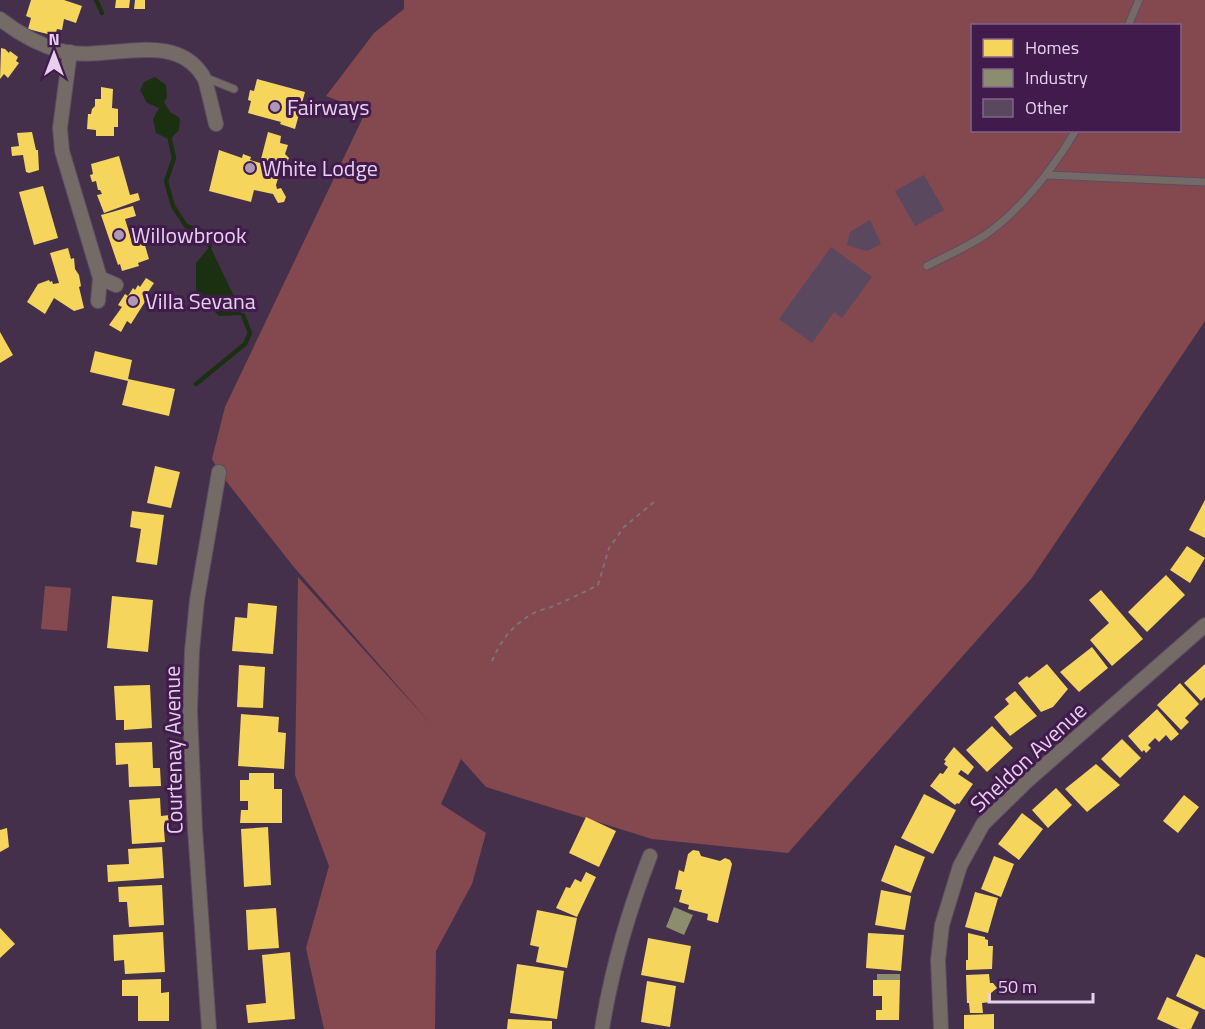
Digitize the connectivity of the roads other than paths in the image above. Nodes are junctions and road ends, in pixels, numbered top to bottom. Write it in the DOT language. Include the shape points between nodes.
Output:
graph roads {
  1 [pos="1139,0"];
  2 [pos="0,19"];
  3 [pos="1129,24"];
  4 [pos="70,52"];
  5 [pos="204,77"];
  6 [pos="234,89"];
  7 [pos="216,124"];
  8 [pos="1075,132"];
  9 [pos="1047,175"];
  10 [pos="1205,182"];
  11 [pos="927,266"];
  12 [pos="100,278"];
  13 [pos="116,285"];
  14 [pos="98,301"];
  15 [pos="219,472"];
  16 [pos="1205,625"];
  17 [pos="650,856"];
  18 [pos="209,1029"];
  19 [pos="602,1029"];
  20 [pos="940,1029"];
  1 -- 3 [label="lane"];
  2 -- 4 [label="street" via="28,38"];
  4 -- 5 [label="street" via="150,48 186,58"];
  4 -- 12 [label="street" via="60,128 62,151"];
  5 -- 6 [label="lane"];
  5 -- 7 [label="street"];
  8 -- 9 [label="lane"];
  9 -- 10 [label="lane"];
  9 -- 11 [label="lane" via="984,235"];
  12 -- 13 [label="street"];
  12 -- 14 [label="street"];
  15 -- 18 [label="street, Courtenay Avenue" via="197,600 190,711"];
  16 -- 20 [label="street, Sheldon Avenue" via="983,824 960,866 942,925 938,960"];
  17 -- 19 [label="street" via="623,929"];
}
